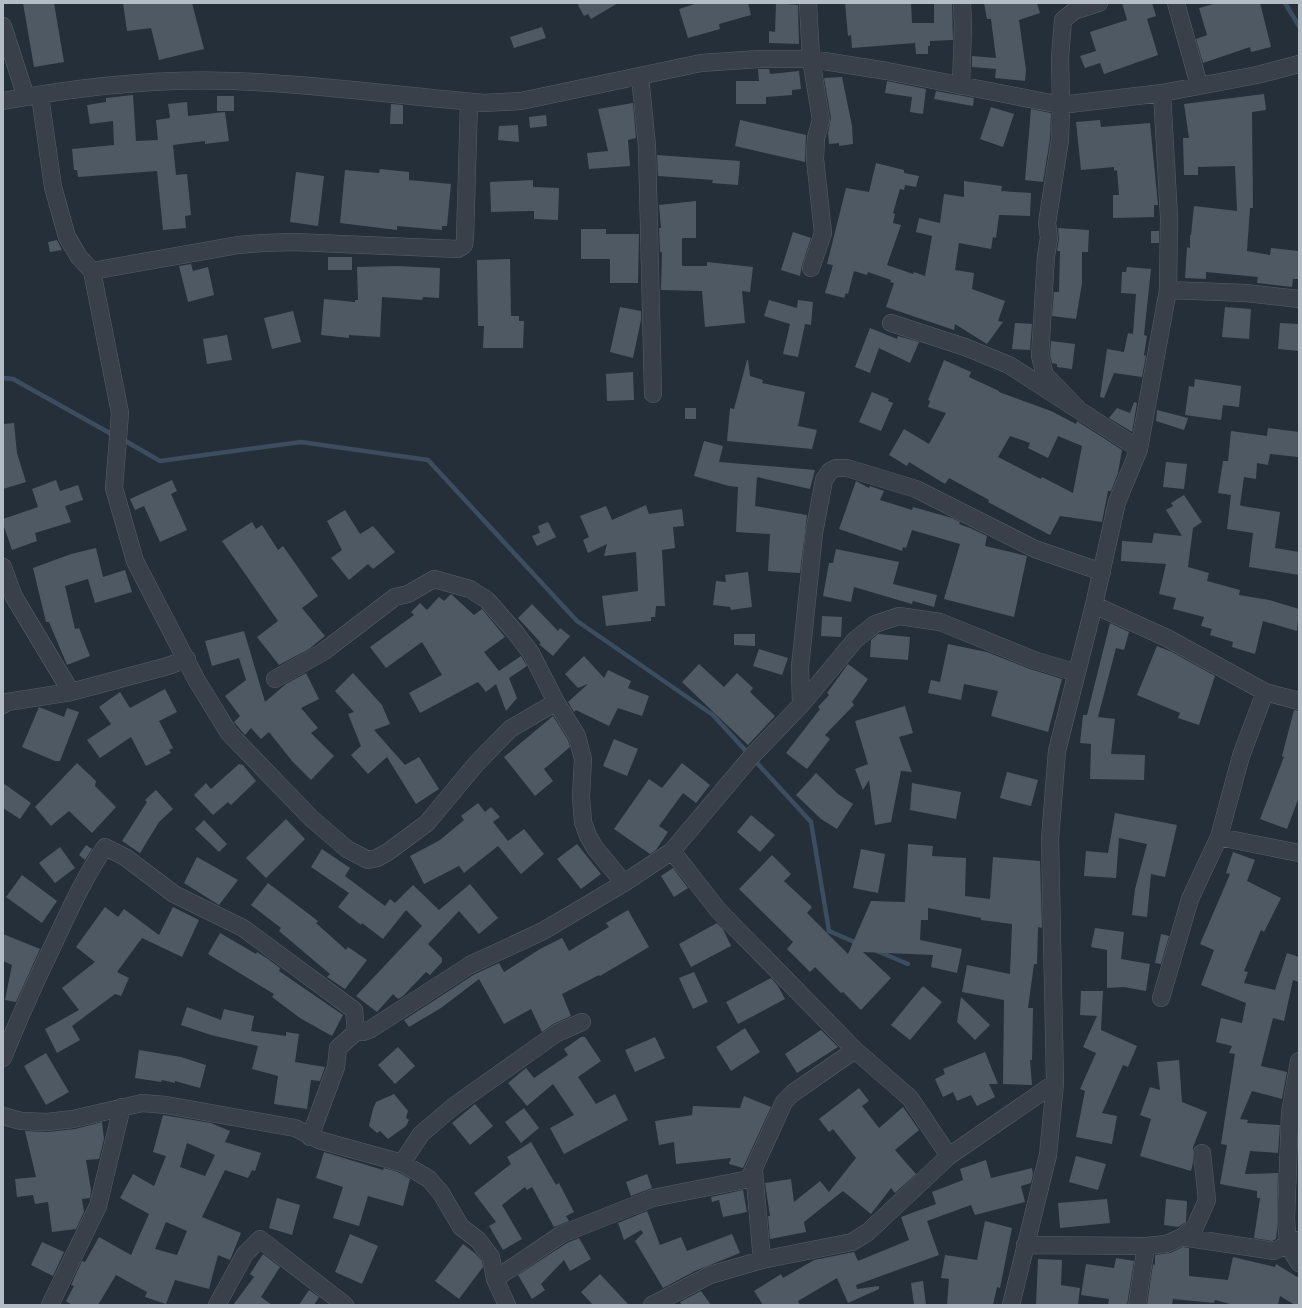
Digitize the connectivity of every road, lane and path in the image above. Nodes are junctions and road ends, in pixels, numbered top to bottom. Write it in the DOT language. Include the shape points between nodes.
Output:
graph roads {
  1 [pos="808,3"];
  2 [pos="962,3"];
  3 [pos="1099,3"];
  4 [pos="1176,3"];
  5 [pos="3,26"];
  6 [pos="811,58"];
  7 [pos="1294,66"];
  8 [pos="640,76"];
  9 [pos="1199,85"];
  10 [pos="961,86"];
  11 [pos="1162,93"];
  12 [pos="33,97"];
  13 [pos="3,101"];
  14 [pos="469,102"];
  15 [pos="1062,105"];
  16 [pos="811,268"];
  17 [pos="92,271"];
  18 [pos="1168,290"];
  19 [pos="1299,299"];
  20 [pos="891,323"];
  21 [pos="653,394"];
  22 [pos="1078,409"];
  23 [pos="1140,449"];
  24 [pos="3,569"];
  25 [pos="1102,572"];
  26 [pos="1094,605"];
  27 [pos="187,659"];
  28 [pos="1077,673"];
  29 [pos="275,679"];
  30 [pos="71,692"];
  31 [pos="1266,692"];
  32 [pos="1299,700"];
  33 [pos="556,702"];
  34 [pos="3,705"];
  35 [pos="801,705"];
  36 [pos="1219,837"];
  37 [pos="672,851"];
  38 [pos="1299,852"];
  39 [pos="624,883"];
  40 [pos="1161,998"];
  41 [pos="582,1022"];
  42 [pos="356,1032"];
  43 [pos="855,1050"];
  44 [pos="3,1058"];
  45 [pos="1299,1061"];
  46 [pos="1055,1083"];
  47 [pos="122,1107"];
  48 [pos="3,1116"];
  49 [pos="310,1137"];
  50 [pos="1202,1153"];
  51 [pos="948,1156"];
  52 [pos="402,1162"];
  53 [pos="754,1171"];
  54 [pos="1182,1237"];
  55 [pos="1294,1242"];
  56 [pos="1025,1245"];
  57 [pos="1146,1246"];
  58 [pos="762,1260"];
  59 [pos="1299,1263"];
  60 [pos="495,1279"];
  61 [pos="50,1305"];
  62 [pos="217,1305"];
  63 [pos="345,1305"];
  64 [pos="507,1305"];
  65 [pos="652,1305"];
  66 [pos="1011,1305"];
  67 [pos="1137,1305"];
  1 -- 6 [label="street"];
  2 -- 10 [label="street"];
  3 -- 15 [label="street" via="1074,11 1063,20 1060,57"];
  4 -- 9 [label="street"];
  5 -- 12 [label="street"];
  6 -- 8 [label="street" via="701,63"];
  6 -- 10 [label="street"];
  6 -- 16 [label="street" via="820,120 815,159 823,233"];
  7 -- 9 [label="street"];
  8 -- 14 [label="street" via="521,100"];
  8 -- 21 [label="street" via="647,146"];
  9 -- 11 [label="street"];
  10 -- 15 [label="street"];
  11 -- 15 [label="street"];
  11 -- 18 [label="street" via="1169,217"];
  12 -- 13 [label="street"];
  12 -- 14 [label="street" via="174,81 235,81"];
  12 -- 17 [label="street" via="66,237"];
  14 -- 17 [label="street" via="465,239 464,245 458,249 263,243 231,246"];
  15 -- 22 [label="street" via="1055,181 1047,222 1049,238 1045,264 1040,356 1045,375"];
  17 -- 27 [label="street" via="120,413 114,488 135,561"];
  18 -- 19 [label="street" via="1246,293"];
  18 -- 23 [label="street"];
  20 -- 22 [label="street" via="1009,365"];
  22 -- 23 [label="street"];
  23 -- 25 [label="street" via="1117,502"];
  24 -- 30 [label="street" via="14,597"];
  25 -- 26 [label="street"];
  25 -- 35 [label="street" via="1035,549 916,489 847,468 836,468 830,471 824,480 814,533 800,667"];
  26 -- 28 [label="street"];
  26 -- 31 [label="street" via="1167,638"];
  27 -- 30 [label="street"];
  27 -- 33 [label="street" via="196,681 229,733 311,818 347,849 368,860 388,852 427,823 496,742 510,729"];
  28 -- 35 [label="street" via="1034,660 940,622 899,616 875,624 855,640"];
  28 -- 46 [label="street" via="1056,751 1050,838"];
  29 -- 33 [label="street" via="323,652 395,597 408,594 434,579 470,589 487,600 531,653"];
  30 -- 34 [label="street" via="7,702"];
  31 -- 32 [label="street"];
  31 -- 36 [label="street" via="1241,756"];
  33 -- 39 [label="street" via="577,736 581,749 583,822 588,836"];
  35 -- 37 [label="street" via="751,757"];
  36 -- 38 [label="street"];
  36 -- 40 [label="street" via="1190,899"];
  37 -- 39 [label="street"];
  37 -- 43 [label="street" via="718,910"];
  39 -- 42 [label="street" via="543,931 470,965 371,1030"];
  41 -- 52 [label="street" via="557,1034 454,1106 421,1134"];
  42 -- 44 [label="street" via="354,1010 243,928 174,894 125,857 105,847 70,908 20,1013"];
  42 -- 49 [label="street" via="338,1048 336,1067"];
  43 -- 51 [label="street" via="910,1098"];
  43 -- 53 [label="street" via="784,1102"];
  45 -- 55 [label="street" via="1290,1113 1286,1220"];
  46 -- 51 [label="street"];
  46 -- 56 [label="street" via="1048,1155"];
  47 -- 48 [label="street" via="73,1119 47,1122 21,1121"];
  47 -- 49 [label="street" via="142,1103 166,1105 296,1128"];
  47 -- 61 [label="street" via="98,1206"];
  49 -- 52 [label="street"];
  50 -- 54 [label="street" via="1207,1200 1195,1227"];
  51 -- 58 [label="street" via="868,1232 852,1242"];
  52 -- 60 [label="street" via="429,1179 441,1193 461,1227 478,1240 491,1258"];
  53 -- 58 [label="street"];
  53 -- 60 [label="street" via="749,1179 653,1198 562,1234"];
  54 -- 55 [label="street" via="1274,1251"];
  54 -- 57 [label="street" via="1166,1244"];
  55 -- 59 [label="street"];
  56 -- 57 [label="street"];
  56 -- 66 [label="street"];
  57 -- 67 [label="street"];
  58 -- 65 [label="street" via="710,1275"];
  60 -- 64 [label="street"];
  62 -- 63 [label="street" via="245,1254 260,1239"];
}
